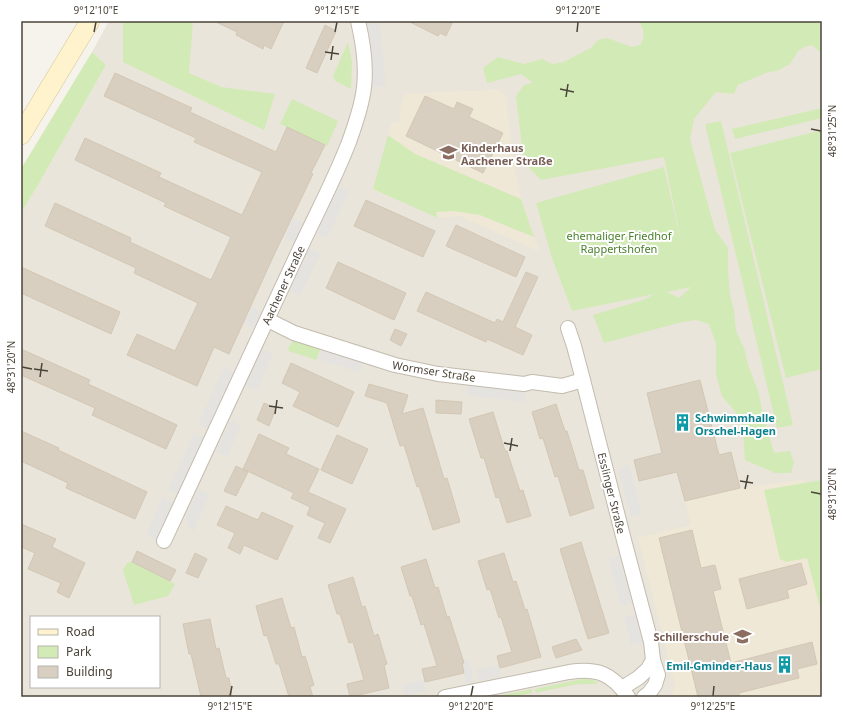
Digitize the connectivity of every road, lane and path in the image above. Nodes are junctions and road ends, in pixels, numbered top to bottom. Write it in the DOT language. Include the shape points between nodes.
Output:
graph roads {
  1 [pos="90,21"];
  2 [pos="358,21"];
  3 [pos="21,135"];
  4 [pos="268,320"];
  5 [pos="568,328"];
  6 [pos="583,380"];
  7 [pos="164,541"];
  8 [pos="653,660"];
  9 [pos="625,692"];
  10 [pos="445,697"];
  11 [pos="644,697"];
  1 -- 3 [label="main road"];
  2 -- 4 [label="street, Aachener Straße" via="365,74 356,122 341,163"];
  4 -- 6 [label="street, Wormser Straße" via="294,333 387,363 438,374 562,386"];
  4 -- 7 [label="street, Aachener Straße"];
  5 -- 6 [label="street, Esslinger Straße"];
  6 -- 8 [label="street, Esslinger Straße" via="651,642"];
  8 -- 9 [label="street" via="648,669"];
  8 -- 11 [label="street, Esslinger Straße" via="658,675 655,685"];
  9 -- 10 [label="street" via="608,676 588,671"];
}
